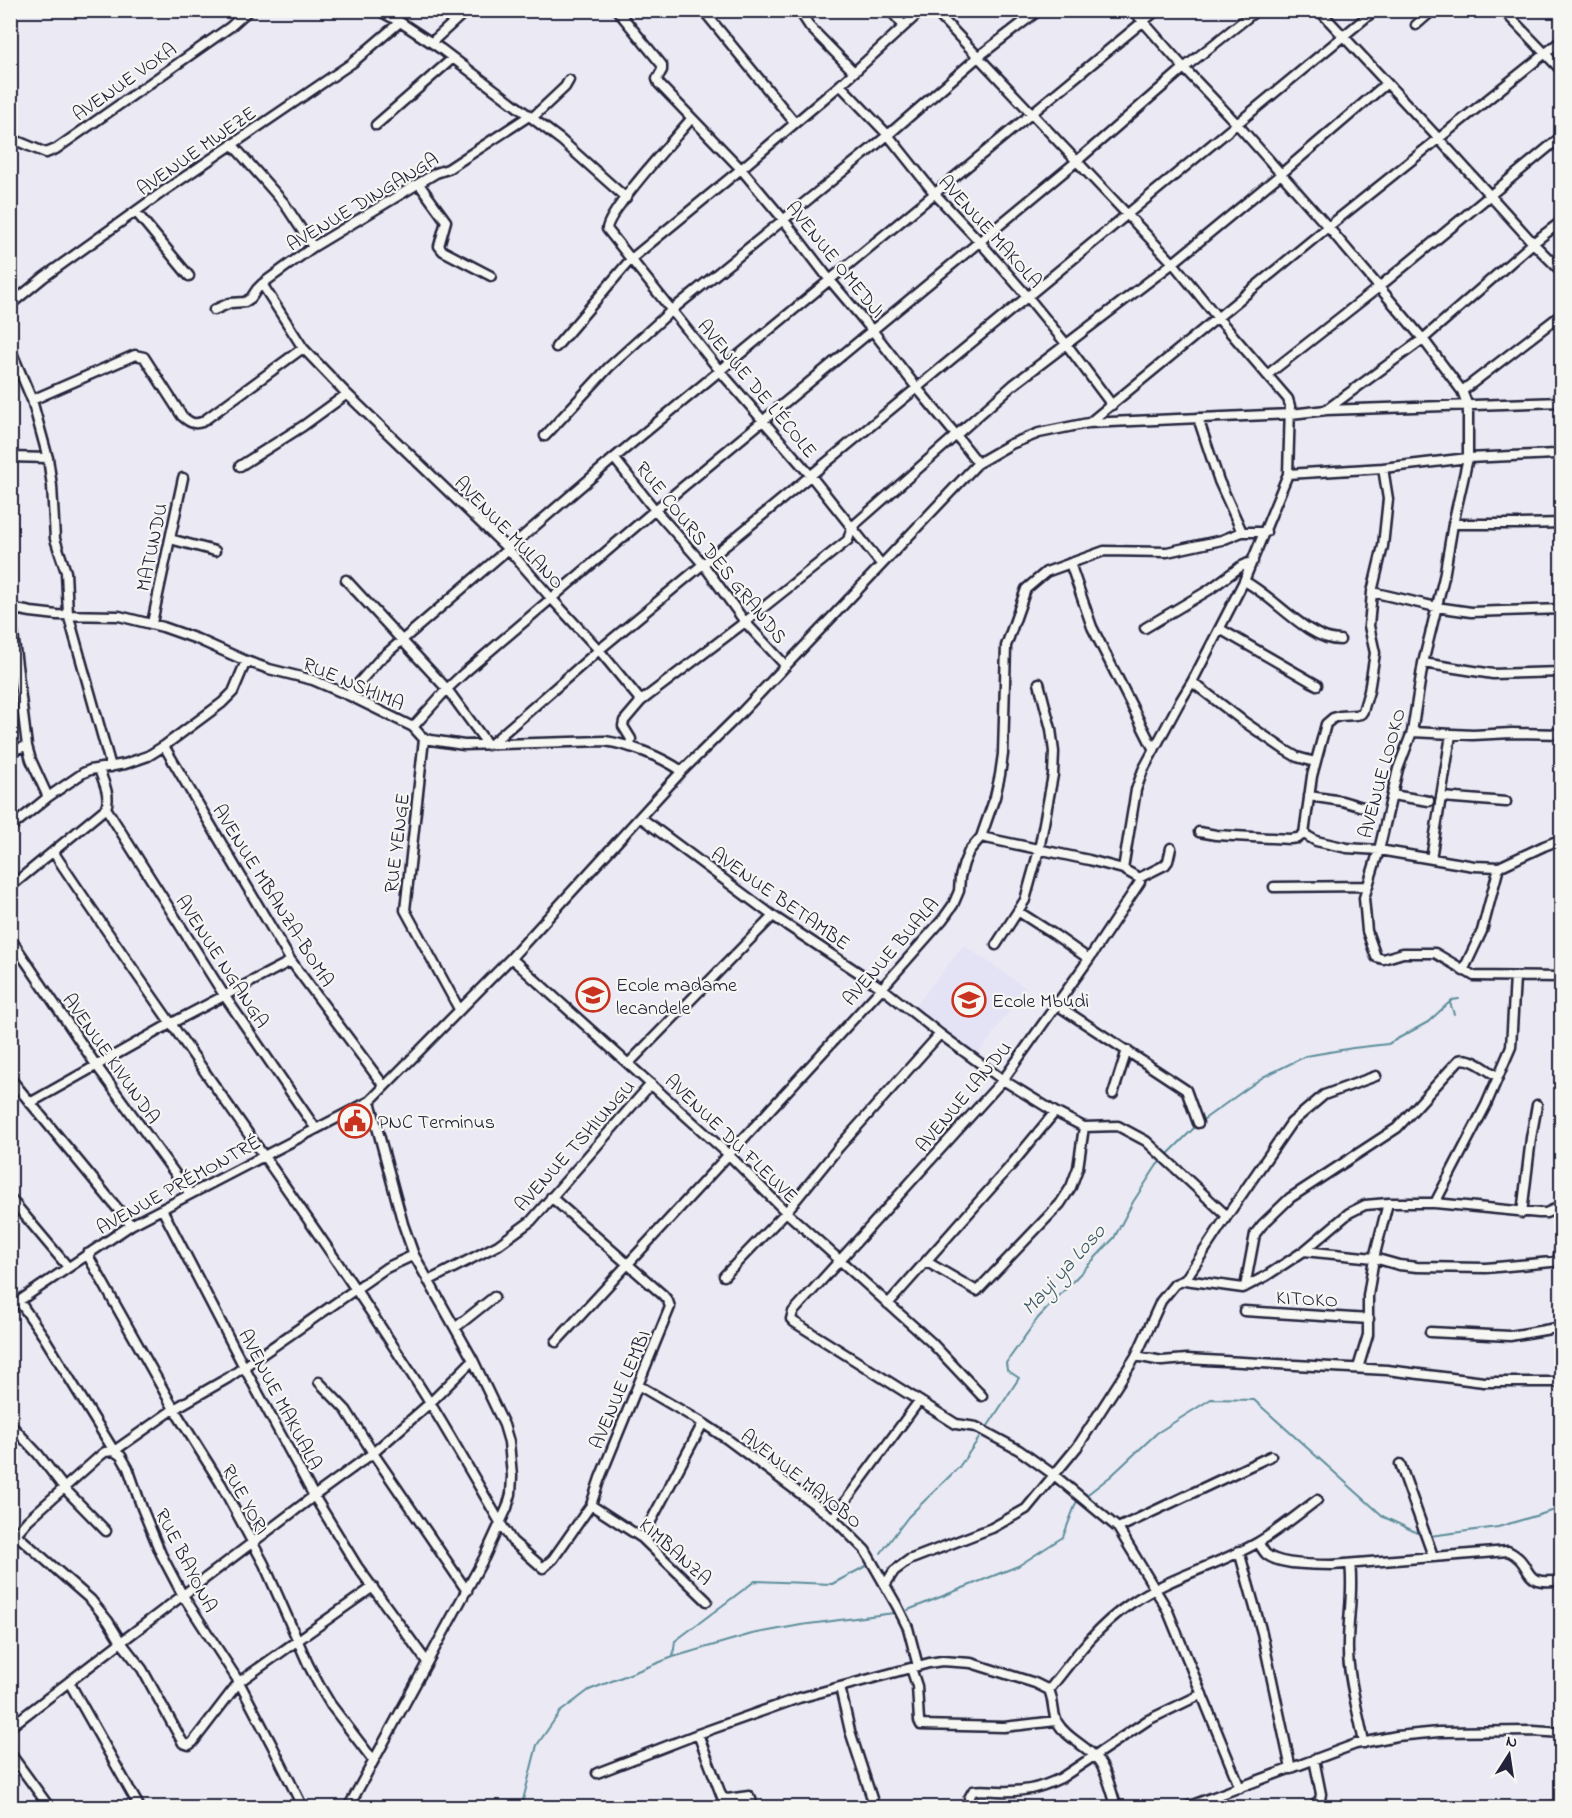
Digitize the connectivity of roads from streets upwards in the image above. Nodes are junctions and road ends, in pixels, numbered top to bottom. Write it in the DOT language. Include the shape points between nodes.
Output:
graph roads {
  1 [pos="249,10"];
  2 [pos="378,10"];
  3 [pos="468,10"];
  4 [pos="617,10"];
  5 [pos="703,10"];
  6 [pos="799,10"];
  7 [pos="890,10"];
  8 [pos="922,10"];
  9 [pos="934,10"];
  10 [pos="1039,10"];
  11 [pos="1133,10"];
  12 [pos="1157,10"];
  13 [pos="1257,10"];
  14 [pos="1319,10"];
  15 [pos="1375,10"];
  16 [pos="1434,10"];
  17 [pos="1503,10"];
  18 [pos="1144,21"];
  19 [pos="400,22"];
  20 [pos="1416,25"];
  21 [pos="904,26"];
  22 [pos="1343,37"];
  23 [pos="1562,40"];
  24 [pos="432,42"];
  25 [pos="1545,54"];
  26 [pos="978,57"];
  27 [pos="453,58"];
  28 [pos="1184,68"];
  29 [pos="1562,71"];
  30 [pos="854,72"];
  31 [pos="569,80"];
  32 [pos="1387,83"];
  33 [pos="840,85"];
  34 [pos="1032,114"];
  35 [pos="530,117"];
  36 [pos="691,120"];
  37 [pos="795,123"];
  38 [pos="1237,124"];
  39 [pos="376,126"];
  40 [pos="888,135"];
  41 [pos="1562,136"];
  42 [pos="10,138"];
  43 [pos="1439,139"];
  44 [pos="232,144"];
  45 [pos="1077,161"];
  46 [pos="741,169"];
  47 [pos="1281,174"];
  48 [pos="419,184"];
  49 [pos="935,194"];
  50 [pos="1490,196"];
  51 [pos="626,198"];
  52 [pos="136,212"];
  53 [pos="1127,214"];
  54 [pos="783,219"];
  55 [pos="1562,221"];
  56 [pos="1328,227"];
  57 [pos="980,242"];
  58 [pos="1533,243"];
  59 [pos="313,247"];
  60 [pos="631,259"];
  61 [pos="1173,263"];
  62 [pos="1562,272"];
  63 [pos="189,276"];
  64 [pos="491,276"];
  65 [pos="829,279"];
  66 [pos="262,284"];
  67 [pos="1379,287"];
  68 [pos="1027,296"];
  69 [pos="10,305"];
  70 [pos="214,310"];
  71 [pos="672,310"];
  72 [pos="1562,314"];
  73 [pos="1217,317"];
  74 [pos="872,330"];
  75 [pos="1423,339"];
  76 [pos="1067,345"];
  77 [pos="556,347"];
  78 [pos="10,348"];
  79 [pos="303,348"];
  80 [pos="720,371"];
  81 [pos="1267,375"];
  82 [pos="917,388"];
  83 [pos="1462,391"];
  84 [pos="347,394"];
  85 [pos="32,400"];
  86 [pos="1562,402"];
  87 [pos="1112,405"];
  88 [pos="1468,405"];
  89 [pos="1326,410"];
  90 [pos="1291,414"];
  91 [pos="1198,418"];
  92 [pos="764,421"];
  93 [pos="1088,423"];
  94 [pos="956,435"];
  95 [pos="545,436"];
  96 [pos="1556,454"];
  97 [pos="10,457"];
  98 [pos="48,458"];
  99 [pos="614,458"];
  100 [pos="1468,458"];
  101 [pos="978,463"];
  102 [pos="240,466"];
  103 [pos="1383,468"];
  104 [pos="1288,474"];
  105 [pos="811,476"];
  106 [pos="183,478"];
  107 [pos="655,510"];
  108 [pos="1562,522"];
  109 [pos="1453,524"];
  110 [pos="852,527"];
  111 [pos="1242,532"];
  112 [pos="1266,532"];
  113 [pos="170,539"];
  114 [pos="508,549"];
  115 [pos="215,551"];
  116 [pos="1253,561"];
  117 [pos="1070,562"];
  118 [pos="703,564"];
  119 [pos="881,564"];
  120 [pos="346,580"];
  121 [pos="1244,581"];
  122 [pos="1372,592"];
  123 [pos="551,598"];
  124 [pos="10,608"];
  125 [pos="1436,608"];
  126 [pos="1562,609"];
  127 [pos="68,614"];
  128 [pos="745,622"];
  129 [pos="152,623"];
  130 [pos="1145,628"];
  131 [pos="1220,629"];
  132 [pos="401,640"];
  133 [pos="1340,640"];
  134 [pos="599,650"];
  135 [pos="246,661"];
  136 [pos="1423,663"];
  137 [pos="786,666"];
  138 [pos="1562,672"];
  139 [pos="1192,682"];
  140 [pos="1039,683"];
  141 [pos="1317,686"];
  142 [pos="447,689"];
  143 [pos="348,695"];
  144 [pos="641,701"];
  145 [pos="413,727"];
  146 [pos="1412,732"];
  147 [pos="1451,735"];
  148 [pos="1562,735"];
  149 [pos="424,739"];
  150 [pos="489,745"];
  151 [pos="27,746"];
  152 [pos="164,746"];
  153 [pos="630,747"];
  154 [pos="1154,750"];
  155 [pos="10,751"];
  156 [pos="1315,762"];
  157 [pos="111,767"];
  158 [pos="99,769"];
  159 [pos="682,771"];
  160 [pos="1392,795"];
  161 [pos="1309,796"];
  162 [pos="1442,796"];
  163 [pos="48,797"];
  164 [pos="1429,801"];
  165 [pos="1506,802"];
  166 [pos="1366,807"];
  167 [pos="106,808"];
  168 [pos="640,817"];
  169 [pos="10,828"];
  170 [pos="1199,832"];
  171 [pos="1304,834"];
  172 [pos="981,837"];
  173 [pos="1562,839"];
  174 [pos="1171,848"];
  175 [pos="1039,850"];
  176 [pos="1378,850"];
  177 [pos="54,853"];
  178 [pos="1431,859"];
  179 [pos="1499,867"];
  180 [pos="1123,869"];
  181 [pos="1139,878"];
  182 [pos="1274,886"];
  183 [pos="1367,886"];
  184 [pos="10,887"];
  185 [pos="1018,912"];
  186 [pos="773,916"];
  187 [pos="10,938"];
  188 [pos="996,945"];
  189 [pos="511,958"];
  190 [pos="1089,959"];
  191 [pos="291,961"];
  192 [pos="1463,971"];
  193 [pos="1515,977"];
  194 [pos="1562,977"];
  195 [pos="882,988"];
  196 [pos="224,995"];
  197 [pos="1057,1005"];
  198 [pos="459,1010"];
  199 [pos="170,1023"];
  200 [pos="940,1034"];
  201 [pos="1127,1050"];
  202 [pos="629,1063"];
  203 [pos="96,1065"];
  204 [pos="1376,1076"];
  205 [pos="1498,1077"];
  206 [pos="10,1078"];
  207 [pos="1003,1080"];
  208 [pos="651,1084"];
  209 [pos="384,1086"];
  210 [pos="1113,1094"];
  211 [pos="369,1101"];
  212 [pos="30,1103"];
  213 [pos="1537,1105"];
  214 [pos="1055,1112"];
  215 [pos="1198,1123"];
  216 [pos="1083,1126"];
  217 [pos="315,1129"];
  218 [pos="728,1154"];
  219 [pos="264,1156"];
  220 [pos="190,1194"];
  221 [pos="551,1197"];
  222 [pos="10,1198"];
  223 [pos="1388,1203"];
  224 [pos="1436,1203"];
  225 [pos="1562,1206"];
  226 [pos="162,1209"];
  227 [pos="786,1212"];
  228 [pos="1522,1213"];
  229 [pos="1227,1216"];
  230 [pos="131,1225"];
  231 [pos="1562,1236"];
  232 [pos="1304,1251"];
  233 [pos="87,1254"];
  234 [pos="414,1255"];
  235 [pos="1374,1258"];
  236 [pos="840,1261"];
  237 [pos="1560,1261"];
  238 [pos="927,1262"];
  239 [pos="627,1264"];
  240 [pos="68,1267"];
  241 [pos="724,1276"];
  242 [pos="1185,1280"];
  243 [pos="428,1281"];
  244 [pos="1245,1287"];
  245 [pos="354,1289"];
  246 [pos="494,1297"];
  247 [pos="19,1301"];
  248 [pos="888,1304"];
  249 [pos="10,1309"];
  250 [pos="1244,1311"];
  251 [pos="1369,1319"];
  252 [pos="1562,1327"];
  253 [pos="455,1328"];
  254 [pos="1430,1332"];
  255 [pos="556,1342"];
  256 [pos="1136,1356"];
  257 [pos="473,1360"];
  258 [pos="244,1367"];
  259 [pos="1358,1368"];
  260 [pos="319,1382"];
  261 [pos="1562,1383"];
  262 [pos="639,1385"];
  263 [pos="982,1396"];
  264 [pos="919,1401"];
  265 [pos="430,1403"];
  266 [pos="174,1409"];
  267 [pos="704,1423"];
  268 [pos="10,1424"];
  269 [pos="114,1451"];
  270 [pos="373,1453"];
  271 [pos="1271,1456"];
  272 [pos="1400,1464"];
  273 [pos="1054,1475"];
  274 [pos="65,1489"];
  275 [pos="314,1496"];
  276 [pos="1317,1500"];
  277 [pos="591,1505"];
  278 [pos="832,1518"];
  279 [pos="501,1524"];
  280 [pos="1118,1528"];
  281 [pos="106,1531"];
  282 [pos="12,1535"];
  283 [pos="642,1538"];
  284 [pos="252,1543"];
  285 [pos="1258,1543"];
  286 [pos="1239,1551"];
  287 [pos="1433,1556"];
  288 [pos="1350,1564"];
  289 [pos="1562,1580"];
  290 [pos="885,1585"];
  291 [pos="373,1587"];
  292 [pos="1155,1588"];
  293 [pos="467,1591"];
  294 [pos="182,1594"];
  295 [pos="707,1601"];
  296 [pos="298,1640"];
  297 [pos="121,1642"];
  298 [pos="427,1662"];
  299 [pos="915,1667"];
  300 [pos="69,1682"];
  301 [pos="239,1682"];
  302 [pos="840,1687"];
  303 [pos="1049,1690"];
  304 [pos="1202,1694"];
  305 [pos="1056,1721"];
  306 [pos="10,1727"];
  307 [pos="1562,1733"];
  308 [pos="699,1734"];
  309 [pos="1364,1743"];
  310 [pos="10,1753"];
  311 [pos="1094,1756"];
  312 [pos="1314,1759"];
  313 [pos="373,1760"];
  314 [pos="1291,1769"];
  315 [pos="597,1773"];
  316 [pos="1240,1788"];
  317 [pos="1562,1806"];
  318 [pos="50,1808"];
  319 [pos="140,1808"];
  320 [pos="303,1808"];
  321 [pos="348,1808"];
  322 [pos="753,1808"];
  323 [pos="875,1808"];
  324 [pos="969,1808"];
  325 [pos="1117,1808"];
  326 [pos="1184,1808"];
  327 [pos="1312,1808"];
  328 [pos="1509,1808"];
  1 -- 42 [label="street, AVENUE VOKA" via="56,149 46,153"];
  2 -- 19 [label="street"];
  3 -- 24 [label="street"];
  4 -- 36 [label="street, AVENUE OMEDJI" via="662,65 659,84"];
  5 -- 37 [label="street"];
  6 -- 30 [label="street" via="810,27"];
  7 -- 21 [label="street"];
  8 -- 21 [label="street"];
  9 -- 26 [label="street"];
  10 -- 26 [label="street"];
  11 -- 18 [label="street"];
  12 -- 18 [label="street"];
  13 -- 28 [label="street"];
  14 -- 22 [label="street"];
  15 -- 22 [label="street"];
  16 -- 20 [label="street"];
  17 -- 25 [label="street"];
  18 -- 28 [label="street"];
  18 -- 34 [label="street"];
  19 -- 24 [label="street"];
  19 -- 44 [label="street, AVENUE MWEZE" via="352,63"];
  21 -- 30 [label="street"];
  22 -- 32 [label="street"];
  22 -- 38 [label="street"];
  23 -- 25 [label="street"];
  24 -- 27 [label="street"];
  25 -- 29 [label="street"];
  25 -- 43 [label="street"];
  26 -- 34 [label="street"];
  26 -- 40 [label="street"];
  27 -- 35 [label="street"];
  27 -- 39 [label="street"];
  28 -- 38 [label="street"];
  28 -- 45 [label="street"];
  30 -- 33 [label="street"];
  31 -- 35 [label="street, AVENUE DINGANGA"];
  32 -- 43 [label="street"];
  32 -- 47 [label="street"];
  33 -- 37 [label="street"];
  33 -- 40 [label="street, AVENUE MAKOLA"];
  34 -- 45 [label="street"];
  34 -- 49 [label="street"];
  35 -- 48 [label="street, AVENUE DINGANGA"];
  35 -- 51 [label="street"];
  36 -- 46 [label="street, AVENUE OMEDJI"];
  36 -- 51 [label="street"];
  37 -- 46 [label="street"];
  38 -- 47 [label="street"];
  38 -- 53 [label="street"];
  40 -- 49 [label="street, AVENUE MAKOLA"];
  40 -- 54 [label="street"];
  41 -- 50 [label="street"];
  43 -- 50 [label="street"];
  43 -- 56 [label="street"];
  44 -- 52 [label="street, AVENUE MWEZE"];
  44 -- 59 [label="street" via="284,203"];
  45 -- 53 [label="street"];
  45 -- 57 [label="street"];
  46 -- 54 [label="street, AVENUE OMEDJI"];
  46 -- 60 [label="street"];
  47 -- 56 [label="street"];
  47 -- 61 [label="street"];
  48 -- 59 [label="street, AVENUE DINGANGA"];
  48 -- 64 [label="street" via="446,221 439,246"];
  49 -- 57 [label="street, AVENUE MAKOLA"];
  49 -- 65 [label="street"];
  50 -- 58 [label="street"];
  50 -- 67 [label="street"];
  51 -- 60 [label="street, AVENUE DE L'ÉCOLE" via="608,223 608,229"];
  52 -- 63 [label="street"];
  52 -- 69 [label="street, AVENUE MWEZE"];
  53 -- 61 [label="street"];
  53 -- 68 [label="street"];
  54 -- 65 [label="street, AVENUE OMEDJI"];
  54 -- 71 [label="street"];
  55 -- 58 [label="street"];
  56 -- 67 [label="street"];
  56 -- 73 [label="street"];
  57 -- 68 [label="street, AVENUE MAKOLA"];
  57 -- 74 [label="street"];
  58 -- 62 [label="street"];
  58 -- 75 [label="street"];
  59 -- 66 [label="street, AVENUE DINGANGA"];
  60 -- 71 [label="street, AVENUE DE L'ÉCOLE"];
  60 -- 77 [label="street"];
  61 -- 73 [label="street"];
  61 -- 76 [label="street"];
  65 -- 74 [label="street, AVENUE OMEDJI"];
  65 -- 80 [label="street"];
  66 -- 70 [label="street, AVENUE DINGANGA" via="245,302"];
  66 -- 79 [label="street, AVENUE MULANO"];
  67 -- 75 [label="street"];
  67 -- 81 [label="street"];
  68 -- 76 [label="street, AVENUE MAKOLA"];
  68 -- 82 [label="street"];
  71 -- 80 [label="street, AVENUE DE L'ÉCOLE"];
  71 -- 95 [label="street" via="609,367"];
  72 -- 83 [label="street"];
  73 -- 81 [label="street"];
  73 -- 87 [label="street"];
  74 -- 82 [label="street, AVENUE OMEDJI"];
  74 -- 92 [label="street"];
  75 -- 83 [label="street"];
  75 -- 89 [label="street"];
  76 -- 87 [label="street, AVENUE MAKOLA"];
  76 -- 94 [label="street"];
  78 -- 85 [label="street"];
  79 -- 84 [label="street, AVENUE MULANO"];
  79 -- 85 [label="street" via="196,424 182,416 139,354"];
  80 -- 92 [label="street, AVENUE DE L'ÉCOLE"];
  80 -- 99 [label="street"];
  81 -- 90 [label="street" via="1288,399"];
  82 -- 94 [label="street, AVENUE OMEDJI"];
  82 -- 105 [label="street"];
  83 -- 88 [label="street"];
  84 -- 102 [label="street"];
  84 -- 114 [label="street, AVENUE MULANO"];
  85 -- 98 [label="street"];
  86 -- 88 [label="street, AVENUE PRÉMONTRÉ"];
  87 -- 93 [label="street"];
  88 -- 89 [label="street, AVENUE PRÉMONTRÉ"];
  88 -- 100 [label="street, AVENUE LOOKO"];
  89 -- 90 [label="street, AVENUE PRÉMONTRÉ"];
  90 -- 91 [label="street, AVENUE PRÉMONTRÉ"];
  90 -- 104 [label="street"];
  91 -- 93 [label="street, AVENUE PRÉMONTRÉ"];
  91 -- 111 [label="street" via="1219,481"];
  92 -- 105 [label="street, AVENUE DE L'ÉCOLE"];
  92 -- 107 [label="street"];
  93 -- 101 [label="street, AVENUE PRÉMONTRÉ" via="1039,433"];
  94 -- 101 [label="street, AVENUE OMEDJI"];
  94 -- 110 [label="street"];
  96 -- 100 [label="street"];
  97 -- 98 [label="street"];
  98 -- 127 [label="street" via="55,539 66,572"];
  99 -- 107 [label="street, RUE COURS DES GRANDS"];
  99 -- 114 [label="street"];
  100 -- 103 [label="street"];
  100 -- 109 [label="street, AVENUE LOOKO"];
  101 -- 119 [label="street, AVENUE PRÉMONTRÉ"];
  103 -- 104 [label="street"];
  103 -- 122 [label="street" via="1388,499 1383,546"];
  104 -- 112 [label="street"];
  105 -- 110 [label="street, AVENUE DE L'ÉCOLE"];
  105 -- 118 [label="street"];
  106 -- 113 [label="street, MATUNDU"];
  107 -- 118 [label="street, RUE COURS DES GRANDS"];
  107 -- 123 [label="street"];
  108 -- 109 [label="street"];
  109 -- 125 [label="street, AVENUE LOOKO"];
  110 -- 119 [label="street, AVENUE DE L'ÉCOLE"];
  110 -- 128 [label="street" via="848,540"];
  111 -- 112 [label="street, AVENUE BUALA"];
  111 -- 117 [label="street, AVENUE BUALA" via="1167,552 1104,552"];
  112 -- 116 [label="street"];
  113 -- 115 [label="street"];
  113 -- 129 [label="street, MATUNDU"];
  114 -- 123 [label="street, AVENUE MULANO"];
  114 -- 132 [label="street"];
  116 -- 121 [label="street"];
  116 -- 130 [label="street"];
  117 -- 154 [label="street" via="1092,627"];
  117 -- 172 [label="street, AVENUE BUALA" via="1047,572 1026,589 1012,625 1006,646 1000,775"];
  118 -- 128 [label="street, RUE COURS DES GRANDS"];
  118 -- 134 [label="street"];
  119 -- 137 [label="street, AVENUE PRÉMONTRÉ"];
  120 -- 132 [label="street"];
  121 -- 131 [label="street"];
  121 -- 133 [label="street" via="1319,636"];
  122 -- 125 [label="street"];
  122 -- 156 [label="street" via="1369,626 1375,653 1363,711 1356,716 1333,718 1326,724"];
  123 -- 134 [label="street, AVENUE MULANO"];
  123 -- 142 [label="street"];
  124 -- 127 [label="street, RUE NSHIMA"];
  124 -- 151 [label="street"];
  125 -- 126 [label="street" via="1471,612"];
  125 -- 136 [label="street, AVENUE LOOKO"];
  127 -- 129 [label="street, RUE NSHIMA" via="119,616"];
  127 -- 157 [label="street"];
  128 -- 137 [label="street, RUE COURS DES GRANDS"];
  128 -- 144 [label="street"];
  129 -- 135 [label="street, RUE NSHIMA"];
  131 -- 139 [label="street"];
  131 -- 141 [label="street"];
  132 -- 142 [label="street"];
  132 -- 143 [label="street"];
  134 -- 144 [label="street, AVENUE MULANO"];
  134 -- 150 [label="street"];
  135 -- 143 [label="street, RUE NSHIMA" via="313,680"];
  135 -- 152 [label="street" via="228,698"];
  136 -- 138 [label="street" via="1493,674"];
  136 -- 146 [label="street, AVENUE LOOKO"];
  137 -- 159 [label="street, AVENUE PRÉMONTRÉ"];
  139 -- 154 [label="street"];
  139 -- 156 [label="street" via="1285,750"];
  140 -- 175 [label="street" via="1054,752"];
  142 -- 145 [label="street"];
  142 -- 150 [label="street"];
  143 -- 145 [label="street, RUE NSHIMA"];
  144 -- 153 [label="street" via="624,721"];
  145 -- 149 [label="street, RUE NSHIMA"];
  146 -- 147 [label="street"];
  146 -- 160 [label="street, AVENUE LOOKO"];
  147 -- 148 [label="street"];
  147 -- 162 [label="street"];
  149 -- 150 [label="street"];
  149 -- 198 [label="street, RUE YENGE" via="405,910"];
  150 -- 153 [label="street" via="604,741"];
  151 -- 155 [label="street"];
  151 -- 163 [label="street"];
  152 -- 157 [label="street" via="148,756"];
  152 -- 191 [label="street, AVENUE MBANZA-BOMA"];
  153 -- 159 [label="street"];
  154 -- 180 [label="street" via="1136,790"];
  156 -- 161 [label="street"];
  157 -- 158 [label="street"];
  158 -- 163 [label="street" via="83,773"];
  158 -- 167 [label="street" via="108,795"];
  159 -- 168 [label="street, AVENUE PRÉMONTRÉ"];
  160 -- 164 [label="street"];
  160 -- 176 [label="street, AVENUE LOOKO"];
  161 -- 166 [label="street"];
  161 -- 171 [label="street"];
  162 -- 165 [label="street"];
  162 -- 178 [label="street"];
  163 -- 169 [label="street"];
  167 -- 177 [label="street"];
  167 -- 196 [label="street, AVENUE NGANGA"];
  168 -- 186 [label="street, AVENUE BETAMBE"];
  168 -- 189 [label="street, AVENUE PRÉMONTRÉ"];
  170 -- 171 [label="street" via="1290,839"];
  171 -- 176 [label="street" via="1347,848"];
  172 -- 175 [label="street"];
  172 -- 195 [label="street, AVENUE BUALA" via="969,851 953,905"];
  173 -- 179 [label="street"];
  174 -- 181 [label="street" via="1165,865"];
  175 -- 180 [label="street"];
  175 -- 185 [label="street"];
  176 -- 178 [label="street"];
  176 -- 183 [label="street, AVENUE LOOKO"];
  177 -- 184 [label="street"];
  177 -- 199 [label="street"];
  178 -- 179 [label="street"];
  179 -- 192 [label="street" via="1482,931"];
  180 -- 181 [label="street"];
  181 -- 190 [label="street, AVENUE LANDU"];
  182 -- 183 [label="street"];
  183 -- 192 [label="street, AVENUE LOOKO" via="1367,931 1376,957 1435,953"];
  185 -- 188 [label="street"];
  185 -- 190 [label="street"];
  186 -- 195 [label="street, AVENUE BETAMBE"];
  186 -- 202 [label="street"];
  187 -- 203 [label="street, AVENUE KIVUNDA"];
  189 -- 198 [label="street, AVENUE PRÉMONTRÉ"];
  189 -- 202 [label="street, AVENUE DU FLEUVE"];
  190 -- 197 [label="street, AVENUE LANDU"];
  191 -- 196 [label="street"];
  191 -- 209 [label="street, AVENUE MBANZA-BOMA"];
  192 -- 193 [label="street, AVENUE LOOKO" via="1473,976"];
  193 -- 194 [label="street, AVENUE LOOKO"];
  193 -- 205 [label="street" via="1511,1047"];
  195 -- 200 [label="street, AVENUE BETAMBE"];
  195 -- 218 [label="street, AVENUE BUALA"];
  196 -- 199 [label="street"];
  196 -- 217 [label="street, AVENUE NGANGA"];
  197 -- 201 [label="street"];
  197 -- 207 [label="street, AVENUE LANDU"];
  198 -- 209 [label="street, AVENUE PRÉMONTRÉ"];
  199 -- 203 [label="street"];
  199 -- 219 [label="street"];
  200 -- 207 [label="street, AVENUE BETAMBE"];
  200 -- 227 [label="street"];
  201 -- 210 [label="street"];
  201 -- 215 [label="street" via="1186,1090"];
  202 -- 208 [label="street, AVENUE DU FLEUVE"];
  203 -- 212 [label="street"];
  203 -- 220 [label="street, AVENUE KIVUNDA"];
  204 -- 229 [label="street" via="1324,1095 1301,1114 1284,1132"];
  205 -- 224 [label="street"];
  205 -- 244 [label="street" via="1461,1058 1397,1128 1290,1198 1255,1234"];
  206 -- 212 [label="street"];
  207 -- 214 [label="street, AVENUE BETAMBE"];
  207 -- 236 [label="street, AVENUE LANDU"];
  208 -- 218 [label="street, AVENUE DU FLEUVE"];
  208 -- 221 [label="street, AVENUE TSHIUNGU"];
  209 -- 211 [label="street, AVENUE PRÉMONTRÉ"];
  211 -- 217 [label="street, AVENUE PRÉMONTRÉ"];
  211 -- 234 [label="street"];
  212 -- 230 [label="street"];
  213 -- 228 [label="street"];
  214 -- 216 [label="street, AVENUE BETAMBE"];
  214 -- 238 [label="street"];
  216 -- 229 [label="street, AVENUE BETAMBE" via="1118,1126 1146,1141"];
  216 -- 238 [label="street" via="1078,1168 1071,1187 1060,1204 977,1291"];
  217 -- 219 [label="street, AVENUE PRÉMONTRÉ"];
  218 -- 227 [label="street, AVENUE DU FLEUVE"];
  218 -- 239 [label="street, AVENUE BUALA"];
  219 -- 220 [label="street, AVENUE PRÉMONTRÉ"];
  219 -- 245 [label="street"];
  220 -- 226 [label="street, AVENUE PRÉMONTRÉ"];
  221 -- 239 [label="street, AVENUE LEMBI"];
  221 -- 243 [label="street, AVENUE TSHIUNGU" via="531,1221 498,1245"];
  222 -- 240 [label="street"];
  223 -- 224 [label="street"];
  223 -- 232 [label="street" via="1357,1208"];
  223 -- 235 [label="street"];
  224 -- 228 [label="street"];
  225 -- 228 [label="street" via="1546,1213"];
  226 -- 230 [label="street, AVENUE PRÉMONTRÉ"];
  226 -- 258 [label="street, AVENUE MAKUALA"];
  227 -- 236 [label="street, AVENUE DU FLEUVE"];
  227 -- 241 [label="street"];
  229 -- 242 [label="street"];
  230 -- 233 [label="street, AVENUE PRÉMONTRÉ"];
  231 -- 237 [label="street"];
  232 -- 235 [label="street"];
  232 -- 244 [label="street"];
  233 -- 240 [label="street, AVENUE PRÉMONTRÉ"];
  233 -- 266 [label="street, RUE YORI"];
  234 -- 243 [label="street"];
  234 -- 245 [label="street"];
  235 -- 237 [label="street" via="1417,1267 1449,1268"];
  235 -- 251 [label="street"];
  236 -- 248 [label="street, AVENUE DU FLEUVE"];
  236 -- 264 [label="street, AVENUE LANDU" via="791,1319"];
  238 -- 248 [label="street"];
  239 -- 255 [label="street, AVENUE BUALA"];
  239 -- 262 [label="street, AVENUE LEMBI" via="663,1295 670,1307"];
  240 -- 247 [label="street, AVENUE PRÉMONTRÉ"];
  242 -- 244 [label="street"];
  242 -- 256 [label="street" via="1161,1301"];
  243 -- 253 [label="street"];
  245 -- 258 [label="street"];
  245 -- 265 [label="street"];
  246 -- 253 [label="street"];
  247 -- 249 [label="street, AVENUE PRÉMONTRÉ"];
  247 -- 269 [label="street, RUE BAYONA"];
  248 -- 263 [label="street, AVENUE DU FLEUVE"];
  250 -- 251 [label="street, KITOKO"];
  251 -- 259 [label="street"];
  252 -- 254 [label="street" via="1510,1336"];
  253 -- 257 [label="street"];
  256 -- 259 [label="street" via="1162,1361"];
  256 -- 273 [label="street" via="1078,1446"];
  257 -- 265 [label="street, AVENUE MAKUALA"];
  257 -- 279 [label="street" via="509,1442 513,1476"];
  258 -- 266 [label="street"];
  258 -- 275 [label="street, AVENUE MAKUALA"];
  259 -- 261 [label="street" via="1484,1383"];
  260 -- 270 [label="street" via="346,1410"];
  262 -- 267 [label="street, AVENUE MAYOBO"];
  262 -- 277 [label="street, AVENUE LEMBI"];
  264 -- 273 [label="street" via="956,1424 976,1427 1019,1450"];
  264 -- 278 [label="street"];
  265 -- 270 [label="street, AVENUE MAKUALA"];
  265 -- 279 [label="street"];
  266 -- 269 [label="street"];
  266 -- 284 [label="street, RUE YORI"];
  267 -- 278 [label="street, AVENUE MAYOBO"];
  267 -- 283 [label="street"];
  268 -- 274 [label="street"];
  269 -- 274 [label="street" via="101,1455"];
  269 -- 294 [label="street, RUE BAYONA" via="128,1468 157,1545"];
  270 -- 275 [label="street, AVENUE MAKUALA"];
  270 -- 293 [label="street"];
  271 -- 280 [label="street"];
  272 -- 287 [label="street"];
  273 -- 280 [label="street"];
  273 -- 290 [label="street" via="1026,1509 992,1528 909,1560 894,1571"];
  274 -- 281 [label="street"];
  274 -- 282 [label="street"];
  275 -- 284 [label="street"];
  275 -- 291 [label="street"];
  276 -- 285 [label="street"];
  277 -- 279 [label="street, AVENUE LEMBI" via="543,1568 512,1541"];
  277 -- 283 [label="street, KIMBANZA"];
  278 -- 290 [label="street, AVENUE MAYOBO" via="865,1550"];
  279 -- 293 [label="street"];
  280 -- 292 [label="street"];
  282 -- 297 [label="street" via="91,1600"];
  283 -- 295 [label="street, KIMBANZA"];
  284 -- 294 [label="street"];
  284 -- 296 [label="street, RUE YORI"];
  285 -- 286 [label="street"];
  285 -- 288 [label="street" via="1273,1559"];
  286 -- 292 [label="street"];
  286 -- 314 [label="street" via="1262,1633"];
  287 -- 288 [label="street"];
  287 -- 289 [label="street" via="1508,1551 1537,1581"];
  288 -- 309 [label="street" via="1348,1655"];
  290 -- 299 [label="street, AVENUE MAYOBO" via="908,1628"];
  291 -- 296 [label="street"];
  291 -- 298 [label="street"];
  292 -- 303 [label="street" via="1109,1619"];
  292 -- 304 [label="street"];
  293 -- 298 [label="street"];
  294 -- 297 [label="street"];
  294 -- 301 [label="street, RUE BAYONA"];
  296 -- 301 [label="street"];
  296 -- 313 [label="street, RUE YORI" via="331,1705"];
  297 -- 300 [label="street"];
  297 -- 301 [label="street" via="142,1669 185,1744 193,1742"];
  298 -- 313 [label="street"];
  299 -- 302 [label="street"];
  299 -- 303 [label="street" via="942,1661 971,1663"];
  299 -- 305 [label="street, AVENUE MAYOBO" via="921,1725 1004,1727"];
  300 -- 306 [label="street"];
  300 -- 319 [label="street"];
  301 -- 320 [label="street, RUE BAYONA"];
  302 -- 308 [label="street"];
  302 -- 323 [label="street"];
  303 -- 305 [label="street"];
  304 -- 311 [label="street" via="1148,1720"];
  304 -- 316 [label="street"];
  305 -- 311 [label="street"];
  307 -- 309 [label="street" via="1439,1732"];
  308 -- 315 [label="street"];
  308 -- 322 [label="street" via="722,1797 748,1796"];
  309 -- 312 [label="street"];
  310 -- 318 [label="street"];
  311 -- 324 [label="street" via="1039,1788 973,1791"];
  311 -- 325 [label="street"];
  312 -- 314 [label="street"];
  312 -- 327 [label="street" via="1321,1794"];
  313 -- 321 [label="street"];
  314 -- 316 [label="street"];
  316 -- 326 [label="street"];
  317 -- 328 [label="street"];
}
